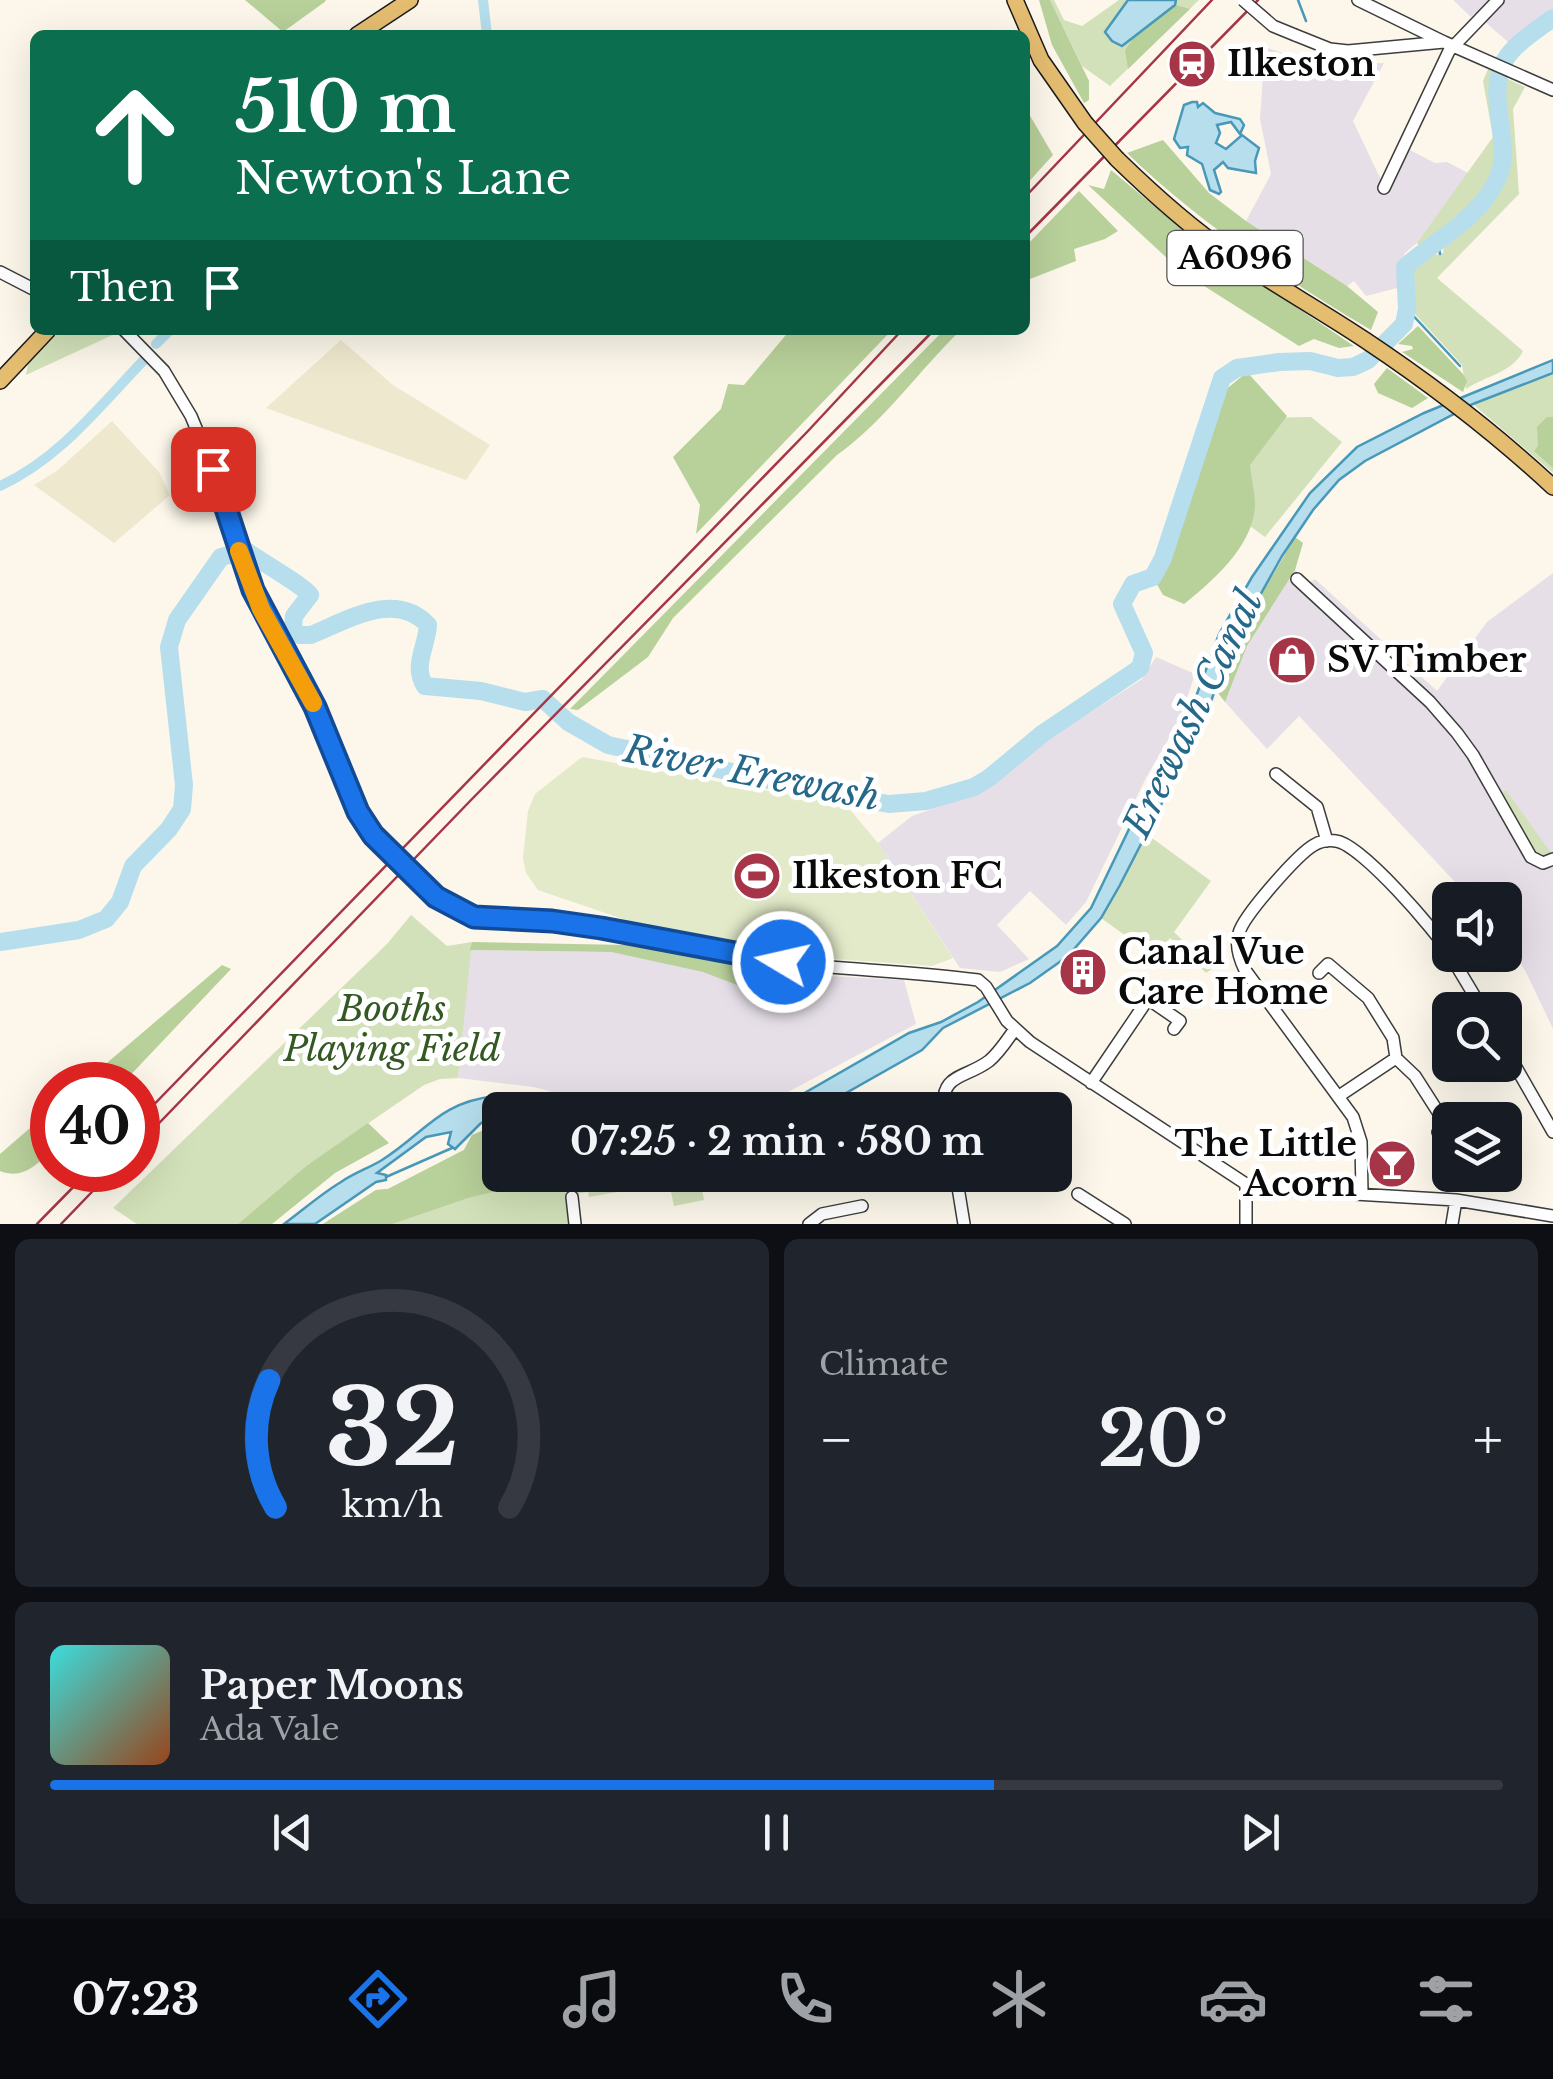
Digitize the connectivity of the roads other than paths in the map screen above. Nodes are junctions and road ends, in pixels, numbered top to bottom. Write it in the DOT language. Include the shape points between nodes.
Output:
graph roads {
  1 [pos="410,0"];
  2 [pos="1014,0"];
  3 [pos="1242,0"];
  4 [pos="1498,0"];
  5 [pos="1365,1"];
  6 [pos="365,30"];
  7 [pos="1026,30"];
  8 [pos="1030,39"];
  9 [pos="1449,44"];
  10 [pos="1553,90"];
  11 [pos="1384,188"];
  12 [pos="0,272"];
  13 [pos="30,284"];
  14 [pos="43,335"];
  15 [pos="129,335"];
  16 [pos="0,381"];
  17 [pos="1553,487"];
  18 [pos="1297,579"];
  19 [pos="1276,774"];
  20 [pos="1326,840"];
  21 [pos="1553,859"];
  22 [pos="1432,929"];
  23 [pos="1320,973"];
  24 [pos="1015,1029"];
  25 [pos="1174,1030"];
  26 [pos="1396,1058"];
  27 [pos="1522,1078"];
  28 [pos="1091,1082"];
  29 [pos="944,1092"];
  30 [pos="1339,1096"];
  31 [pos="1432,1103"];
  32 [pos="1553,1132"];
  33 [pos="1246,1184"];
  34 [pos="959,1192"];
  35 [pos="1362,1193"];
  36 [pos="572,1197"];
  37 [pos="1456,1200"];
  38 [pos="1084,1202"];
  39 [pos="862,1206"];
  40 [pos="1553,1216"];
  41 [pos="575,1224"];
  42 [pos="810,1224"];
  43 [pos="964,1224"];
  44 [pos="1124,1224"];
  45 [pos="1246,1224"];
  46 [pos="1452,1224"];
  1 -- 6 [label="main road"];
  2 -- 7 [label="main road, A6096, bridge"];
  3 -- 9 [label="street, bridge" via="1273,26 1330,49"];
  4 -- 9 [label="street"];
  5 -- 9 [label="street"];
  8 -- 17 [label="main road, A6096, bridge" via="1085,123 1164,203 1224,251 1436,390"];
  9 -- 10 [label="street"];
  9 -- 11 [label="street"];
  12 -- 13 [label="street"];
  14 -- 16 [label="main road"];
  15 -- 24 [label="street, bridge" via="164,370 192,416 261,609 315,707 358,812 436,897 474,917 552,921 783,962 982,982"];
  18 -- 21 [label="street" via="1430,702 1474,756 1531,857"];
  19 -- 20 [label="street" via="1317,808"];
  20 -- 22 [label="street" via="1362,855"];
  20 -- 30 [label="street" via="1304,854 1244,922 1237,947 1244,970"];
  23 -- 26 [label="street" via="1328,964 1368,998 1393,1038"];
  24 -- 28 [label="street"];
  24 -- 29 [label="street" via="994,1057"];
  25 -- 28 [label="street" via="1180,1021 1150,996"];
  26 -- 30 [label="street"];
  26 -- 31 [label="street"];
  27 -- 32 [label="street"];
  28 -- 33 [label="street"];
  30 -- 35 [label="street" via="1360,1134"];
  33 -- 35 [label="street"];
  33 -- 45 [label="street"];
  34 -- 43 [label="street"];
  35 -- 37 [label="street"];
  36 -- 41 [label="street"];
  37 -- 40 [label="street"];
  37 -- 46 [label="street"];
  38 -- 44 [label="street"];
  39 -- 42 [label="street" via="822,1214"];
}
